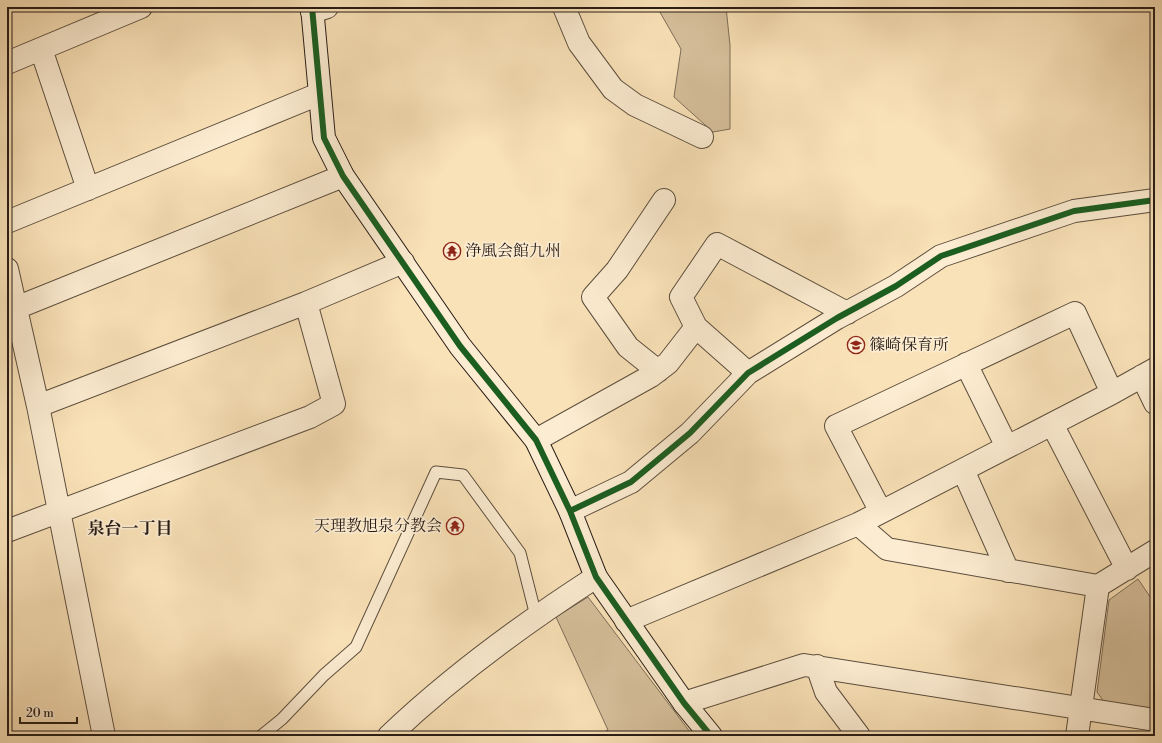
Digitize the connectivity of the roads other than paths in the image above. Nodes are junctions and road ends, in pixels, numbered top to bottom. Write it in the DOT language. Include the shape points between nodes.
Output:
graph roads {
  1 [pos="141,7"];
  2 [pos="564,7"];
  3 [pos="317,9"];
  4 [pos="41,48"];
  5 [pos="7,63"];
  6 [pos="319,94"];
  7 [pos="702,137"];
  8 [pos="343,176"];
  9 [pos="88,189"];
  10 [pos="664,200"];
  11 [pos="1155,200"];
  12 [pos="7,222"];
  13 [pos="403,262"];
  14 [pos="7,269"];
  15 [pos="306,303"];
  16 [pos="16,308"];
  17 [pos="846,313"];
  18 [pos="696,327"];
  19 [pos="966,364"];
  20 [pos="658,371"];
  21 [pos="748,373"];
  22 [pos="1148,373"];
  23 [pos="1112,393"];
  24 [pos="1155,403"];
  25 [pos="38,406"];
  26 [pos="1052,424"];
  27 [pos="536,440"];
  28 [pos="1007,447"];
  29 [pos="963,470"];
  30 [pos="570,511"];
  31 [pos="881,512"];
  32 [pos="60,513"];
  33 [pos="858,524"];
  34 [pos="7,531"];
  35 [pos="1155,551"];
  36 [pos="1127,569"];
  37 [pos="1008,571"];
  38 [pos="596,577"];
  39 [pos="1098,586"];
  40 [pos="536,616"];
  41 [pos="626,621"];
  42 [pos="818,666"];
  43 [pos="684,702"];
  44 [pos="1081,708"];
  45 [pos="1155,720"];
  46 [pos="104,736"];
  47 [pos="261,736"];
  48 [pos="389,736"];
  49 [pos="711,736"];
  50 [pos="859,736"];
  51 [pos="1077,736"];
  1 -- 4 [label="street"];
  2 -- 7 [label="street" via="579,43 613,89 635,105"];
  3 -- 6 [label="street"];
  4 -- 5 [label="street"];
  4 -- 9 [label="street"];
  6 -- 8 [label="street" via="324,138"];
  6 -- 9 [label="street"];
  8 -- 13 [label="street"];
  8 -- 16 [label="street"];
  9 -- 12 [label="street"];
  10 -- 20 [label="street" via="617,270 593,297 628,347"];
  11 -- 17 [label="street" via="1074,211 941,256 896,286"];
  13 -- 15 [label="street"];
  13 -- 27 [label="street" via="460,346"];
  14 -- 16 [label="street"];
  15 -- 25 [label="street"];
  15 -- 32 [label="street" via="334,404 310,416"];
  16 -- 25 [label="street"];
  17 -- 18 [label="street" via="717,244 681,297"];
  17 -- 21 [label="street"];
  18 -- 20 [label="street" via="668,363"];
  18 -- 21 [label="street"];
  19 -- 23 [label="street" via="1075,313"];
  19 -- 28 [label="street"];
  19 -- 31 [label="street" via="836,426"];
  20 -- 27 [label="street"];
  21 -- 30 [label="street" via="690,433 631,482"];
  22 -- 23 [label="street"];
  22 -- 24 [label="street"];
  23 -- 26 [label="street"];
  25 -- 32 [label="street"];
  26 -- 28 [label="street"];
  26 -- 36 [label="street"];
  27 -- 30 [label="street"];
  28 -- 29 [label="street"];
  29 -- 31 [label="street"];
  29 -- 37 [label="street"];
  30 -- 38 [label="street"];
  31 -- 33 [label="street"];
  32 -- 34 [label="street"];
  32 -- 46 [label="street"];
  33 -- 37 [label="street" via="887,549"];
  33 -- 41 [label="street"];
  35 -- 36 [label="street"];
  36 -- 39 [label="street"];
  37 -- 39 [label="street"];
  38 -- 40 [label="street"];
  38 -- 41 [label="street"];
  39 -- 44 [label="street"];
  40 -- 47 [label="lane" via="520,553 463,475 436,472 356,647"];
  40 -- 48 [label="street" via="416,711"];
  41 -- 43 [label="street"];
  42 -- 43 [label="street" via="804,665"];
  42 -- 44 [label="street"];
  42 -- 50 [label="street" via="826,692"];
  43 -- 49 [label="street"];
  44 -- 45 [label="street"];
  44 -- 51 [label="street"];
}
